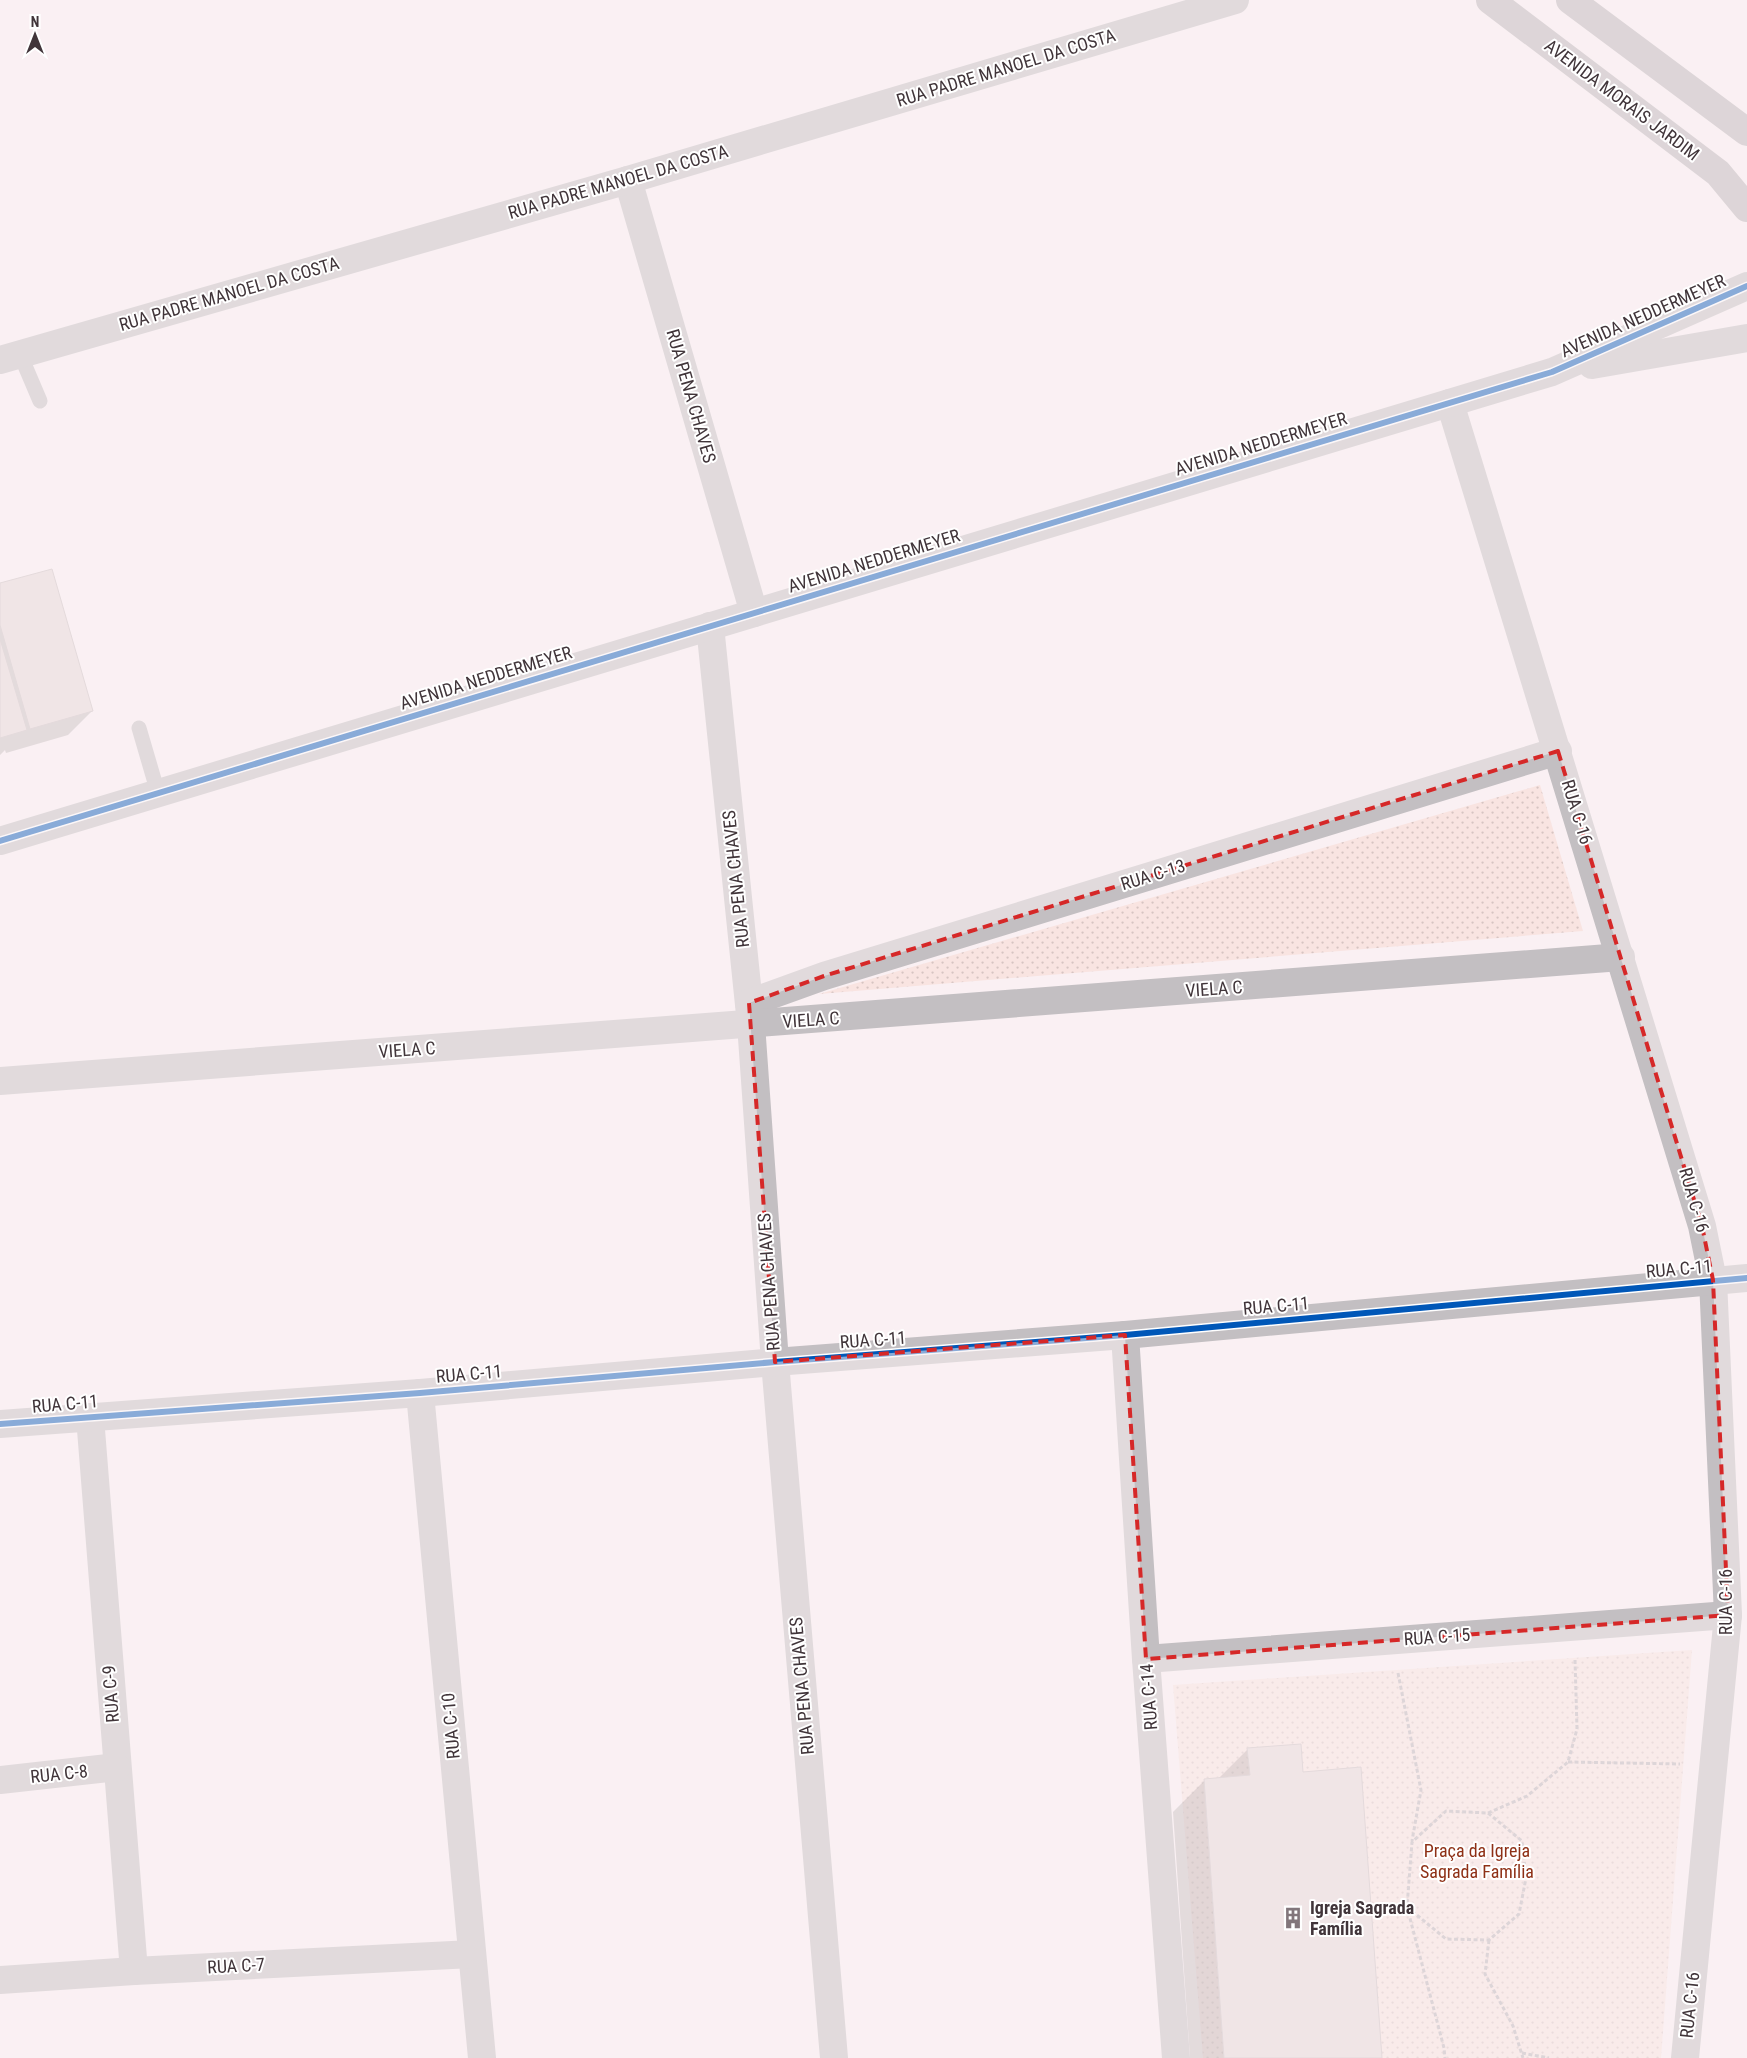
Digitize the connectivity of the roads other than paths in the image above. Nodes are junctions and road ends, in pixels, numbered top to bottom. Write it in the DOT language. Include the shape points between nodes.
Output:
graph roads {
  1 [pos="1235,0"];
  2 [pos="1490,0"];
  3 [pos="1570,0"];
  4 [pos="1747,132"];
  5 [pos="628,180"];
  6 [pos="1747,208"];
  7 [pos="1747,286"];
  8 [pos="1747,338"];
  9 [pos="10,357"];
  10 [pos="1552,372"];
  11 [pos="40,401"];
  12 [pos="1450,403"];
  13 [pos="754,613"];
  14 [pos="710,626"];
  15 [pos="139,728"];
  16 [pos="1558,751"];
  17 [pos="158,793"];
  18 [pos="0,840"];
  19 [pos="1621,957"];
  20 [pos="750,1014"];
  21 [pos="0,1081"];
  22 [pos="1747,1278"];
  23 [pos="1713,1280"];
  24 [pos="1125,1335"];
  25 [pos="775,1362"];
  26 [pos="420,1394"];
  27 [pos="90,1417"];
  28 [pos="0,1424"];
  29 [pos="1728,1615"];
  30 [pos="1146,1659"];
  31 [pos="117,1767"];
  32 [pos="0,1780"];
  33 [pos="472,1954"];
  34 [pos="134,1971"];
  35 [pos="0,1980"];
  36 [pos="482,2058"];
  37 [pos="834,2058"];
  38 [pos="1176,2058"];
  39 [pos="1685,2058"];
  1 -- 5 [label="street, RUA PADRE MANOEL DA COSTA"];
  2 -- 6 [label="main road, AVENIDA MORAIS JARDIM" via="1718,174"];
  3 -- 4 [label="main road"];
  5 -- 9 [label="street, RUA PADRE MANOEL DA COSTA"];
  5 -- 13 [label="street, RUA PENA CHAVES"];
  7 -- 10 [label="street, AVENIDA NEDDERMEYER"];
  8 -- 10 [label="street, AVENIDA NEDDERMEYER"];
  9 -- 11 [label="lane"];
  10 -- 12 [label="street, AVENIDA NEDDERMEYER"];
  12 -- 13 [label="street, AVENIDA NEDDERMEYER"];
  12 -- 16 [label="street, RUA C-16"];
  13 -- 14 [label="street, AVENIDA NEDDERMEYER"];
  14 -- 17 [label="street, AVENIDA NEDDERMEYER"];
  14 -- 20 [label="street, RUA PENA CHAVES"];
  15 -- 17 [label="lane"];
  16 -- 19 [label="street, RUA C-16"];
  16 -- 20 [label="street, RUA C-13" via="824,976"];
  17 -- 18 [label="street, AVENIDA NEDDERMEYER"];
  19 -- 20 [label="street, VIELA C"];
  19 -- 23 [label="street, RUA C-16" via="1702,1226"];
  20 -- 21 [label="street, VIELA C"];
  20 -- 25 [label="street, RUA PENA CHAVES"];
  22 -- 23 [label="street, RUA C-11"];
  23 -- 24 [label="street, RUA C-11"];
  23 -- 29 [label="street, RUA C-16"];
  24 -- 25 [label="street, RUA C-11"];
  24 -- 30 [label="street, RUA C-14"];
  25 -- 26 [label="street, RUA C-11"];
  25 -- 37 [label="street, RUA PENA CHAVES"];
  26 -- 27 [label="street, RUA C-11"];
  26 -- 33 [label="street, RUA C-10"];
  27 -- 28 [label="street, RUA C-11"];
  27 -- 31 [label="street, RUA C-9"];
  29 -- 30 [label="street, RUA C-15"];
  29 -- 39 [label="street, RUA C-16"];
  30 -- 38 [label="street, RUA C-14"];
  31 -- 32 [label="street, RUA C-8"];
  31 -- 34 [label="street, RUA C-9"];
  33 -- 34 [label="street, RUA C-7"];
  33 -- 36 [label="street, RUA C-10"];
  34 -- 35 [label="street, RUA C-7"];
}
